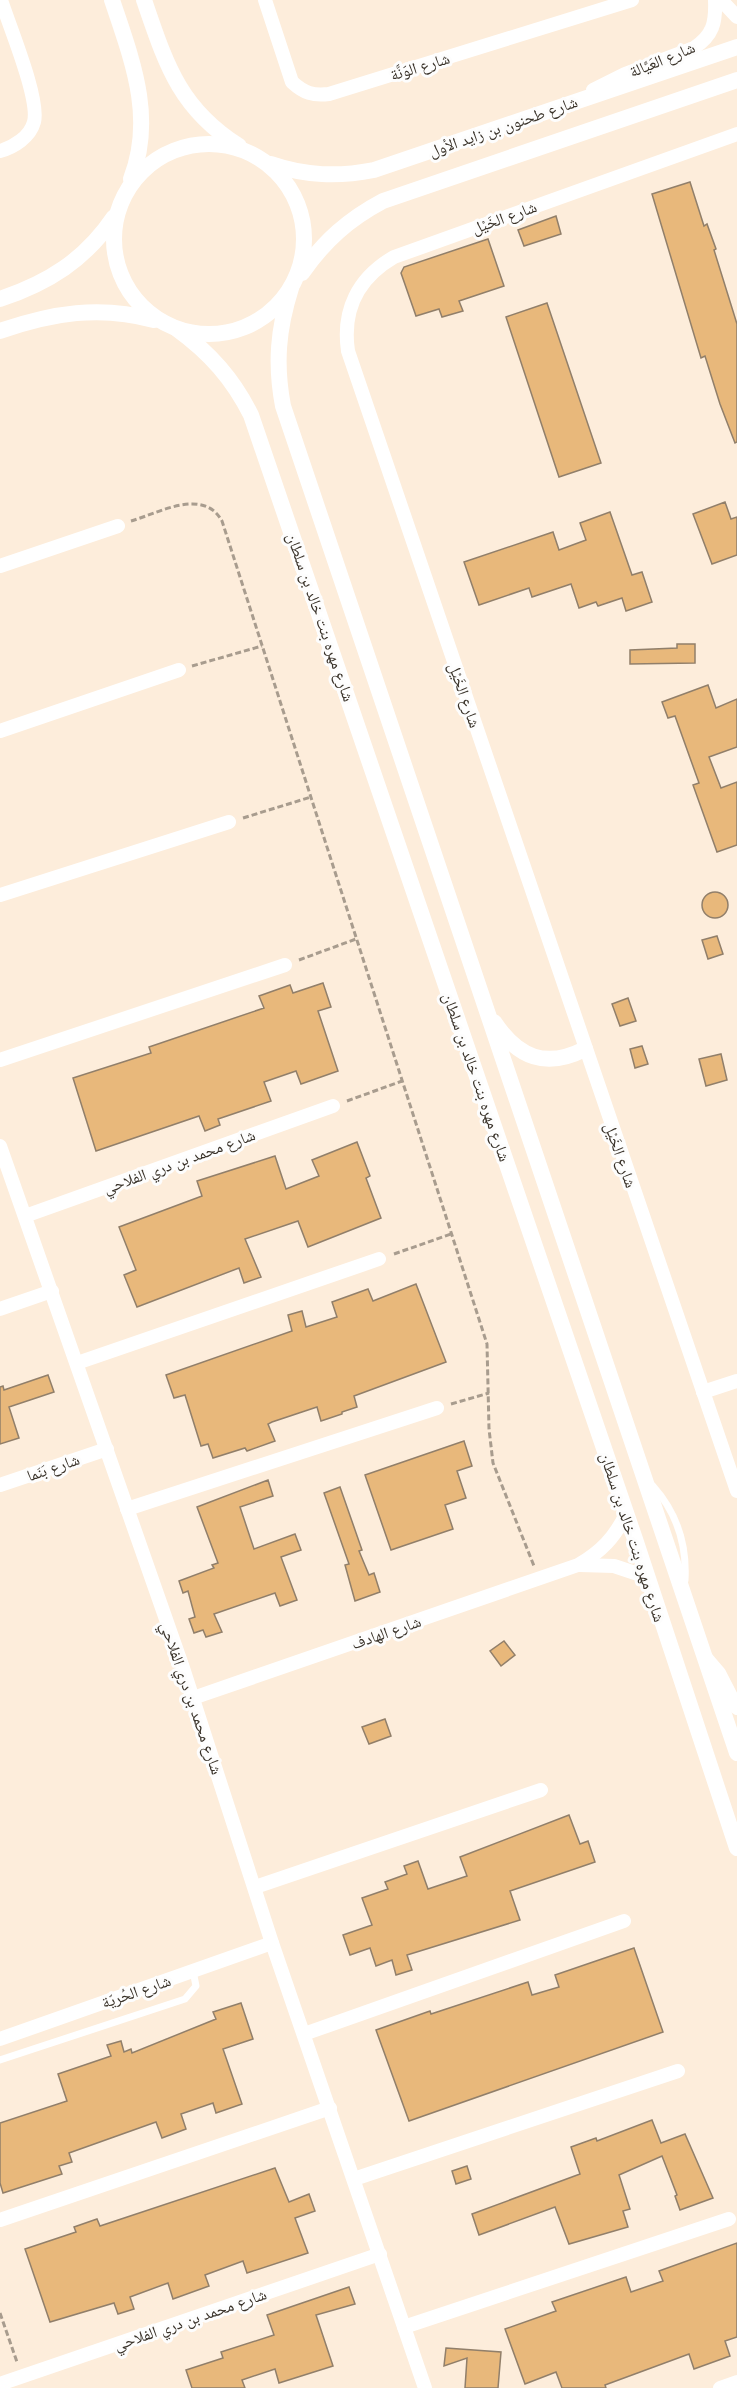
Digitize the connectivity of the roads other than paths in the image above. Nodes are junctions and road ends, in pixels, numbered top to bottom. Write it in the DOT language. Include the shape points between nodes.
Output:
graph roads {
  1 [pos="1,0"];
  2 [pos="112,0"];
  3 [pos="144,0"];
  4 [pos="265,0"];
  5 [pos="632,0"];
  6 [pos="715,0"];
  7 [pos="721,0"];
  8 [pos="737,17"];
  9 [pos="737,47"];
  10 [pos="737,80"];
  11 [pos="582,98"];
  12 [pos="737,134"];
  13 [pos="0,151"];
  14 [pos="247,152"];
  15 [pos="266,162"];
  16 [pos="126,190"];
  17 [pos="116,214"];
  18 [pos="295,282"];
  19 [pos="0,299"];
  20 [pos="170,326"];
  21 [pos="0,331"];
  22 [pos="118,526"];
  23 [pos="0,566"];
  24 [pos="179,670"];
  25 [pos="0,731"];
  26 [pos="229,822"];
  27 [pos="0,895"];
  28 [pos="285,965"];
  29 [pos="482,1003"];
  30 [pos="585,1050"];
  31 [pos="0,1060"];
  32 [pos="333,1106"];
  33 [pos="0,1146"];
  34 [pos="25,1216"];
  35 [pos="379,1259"];
  36 [pos="52,1291"];
  37 [pos="0,1309"];
  38 [pos="77,1363"];
  39 [pos="737,1381"];
  40 [pos="703,1392"];
  41 [pos="437,1408"];
  42 [pos="107,1449"];
  43 [pos="0,1485"];
  44 [pos="737,1491"];
  45 [pos="127,1509"];
  46 [pos="626,1514"];
  47 [pos="578,1565"];
  48 [pos="647,1577"];
  49 [pos="704,1657"];
  50 [pos="193,1698"];
  51 [pos="737,1708"];
  52 [pos="737,1753"];
  53 [pos="542,1790"];
  54 [pos="737,1848"];
  55 [pos="255,1887"];
  56 [pos="624,1922"];
  57 [pos="272,1943"];
  58 [pos="193,1971"];
  59 [pos="304,2034"];
  60 [pos="0,2039"];
  61 [pos="0,2060"];
  62 [pos="678,2071"];
  63 [pos="330,2108"];
  64 [pos="354,2179"];
  65 [pos="729,2219"];
  66 [pos="0,2220"];
  67 [pos="380,2254"];
  68 [pos="404,2327"];
  69 [pos="737,2382"];
  70 [pos="0,2384"];
  71 [pos="425,2388"];
  72 [pos="720,2388"];
  1 -- 13 [label="street" via="33,98 35,116 26,136"];
  2 -- 16 [label="street" via="142,105 139,154"];
  3 -- 14 [label="street" via="168,68 182,94 200,117"];
  4 -- 5 [label="street, شارع الوَنَّة" via="292,82 315,96"];
  6 -- 11 [label="street, شارع العَيَّالة" via="715,24 704,41 625,74"];
  7 -- 8 [label="street"];
  9 -- 11 [label="street, شارع طحنون بن زايد الأول"];
  10 -- 18 [label="street, شارع طحنون بن زايد الأول" via="383,201 344,224 312,257"];
  11 -- 15 [label="street, شارع طحنون بن زايد الأول" via="352,174 308,174"];
  12 -- 30 [label="street, شارع الخَيْل" via="394,257 364,281 348,314 348,351"];
  14 -- 15 [label="street"];
  14 -- 16 [label="street" via="225,145 179,148 141,172"];
  15 -- 18 [label="street" via="285,181 300,209 305,241"];
  16 -- 17 [label="street"];
  17 -- 19 [label="street" via="103,234 68,268 47,281"];
  17 -- 20 [label="street" via="113,245 120,276 137,302"];
  18 -- 20 [label="street" via="278,305 241,328 209,334"];
  18 -- 29 [label="street, شارع مهره بنت خالد بن سلطان" via="279,335 277,359 283,406"];
  20 -- 21 [label="street" via="122,313 79,311"];
  20 -- 46 [label="street, شارع مهره بنت خالد بن سلطان" via="213,358 252,415"];
  22 -- 23 [label="street"];
  24 -- 25 [label="street"];
  26 -- 27 [label="street"];
  28 -- 31 [label="street"];
  29 -- 30 [label="street" via="501,1032 525,1054 555,1060"];
  29 -- 49 [label="street, شارع مهره بنت خالد بن سلطان"];
  30 -- 40 [label="street, شارع الخَيْل"];
  32 -- 34 [label="street, شارع محمد بن دري الفلاحي"];
  33 -- 34 [label="street, شارع محمد بن دري الفلاحي"];
  34 -- 36 [label="street, شارع محمد بن دري الفلاحي"];
  35 -- 38 [label="street"];
  36 -- 37 [label="street"];
  36 -- 38 [label="street, شارع محمد بن دري الفلاحي"];
  38 -- 42 [label="street, شارع محمد بن دري الفلاحي"];
  39 -- 40 [label="street"];
  40 -- 44 [label="street, شارع الخَيْل"];
  41 -- 45 [label="street"];
  42 -- 43 [label="street, شارع بَنَما"];
  42 -- 45 [label="street, شارع محمد بن دري الفلاحي"];
  45 -- 50 [label="street, شارع محمد بن دري الفلاحي"];
  46 -- 47 [label="street, شارع الهادف" via="612,1539"];
  46 -- 48 [label="street, شارع مهره بنت خالد بن سلطان"];
  47 -- 48 [label="street, شارع الهادف" via="614,1566"];
  47 -- 50 [label="street, شارع الهادف"];
  48 -- 54 [label="street, شارع مهره بنت خالد بن سلطان"];
  49 -- 51 [label="street" via="719,1673"];
  49 -- 52 [label="street, شارع مهره بنت خالد بن سلطان"];
  50 -- 55 [label="street, شارع محمد بن دري الفلاحي"];
  53 -- 55 [label="street"];
  55 -- 57 [label="street, شارع محمد بن دري الفلاحي"];
  56 -- 59 [label="street"];
  57 -- 58 [label="street, شارع الحُريّة"];
  57 -- 59 [label="street, شارع محمد بن دري الفلاحي"];
  58 -- 60 [label="street, شارع الحُريّة"];
  58 -- 61 [label="lane" via="196,1986 185,1999"];
  59 -- 63 [label="street, شارع محمد بن دري الفلاحي"];
  62 -- 64 [label="street"];
  63 -- 64 [label="street, شارع محمد بن دري الفلاحي"];
  63 -- 66 [label="street"];
  64 -- 67 [label="street, شارع محمد بن دري الفلاحي"];
  65 -- 68 [label="street"];
  67 -- 68 [label="street, شارع محمد بن دري الفلاحي"];
  67 -- 70 [label="street, شارع محمد بن دري الفلاحي"];
  68 -- 71 [label="street, شارع محمد بن دري الفلاحي"];
  69 -- 72 [label="street"];
}
